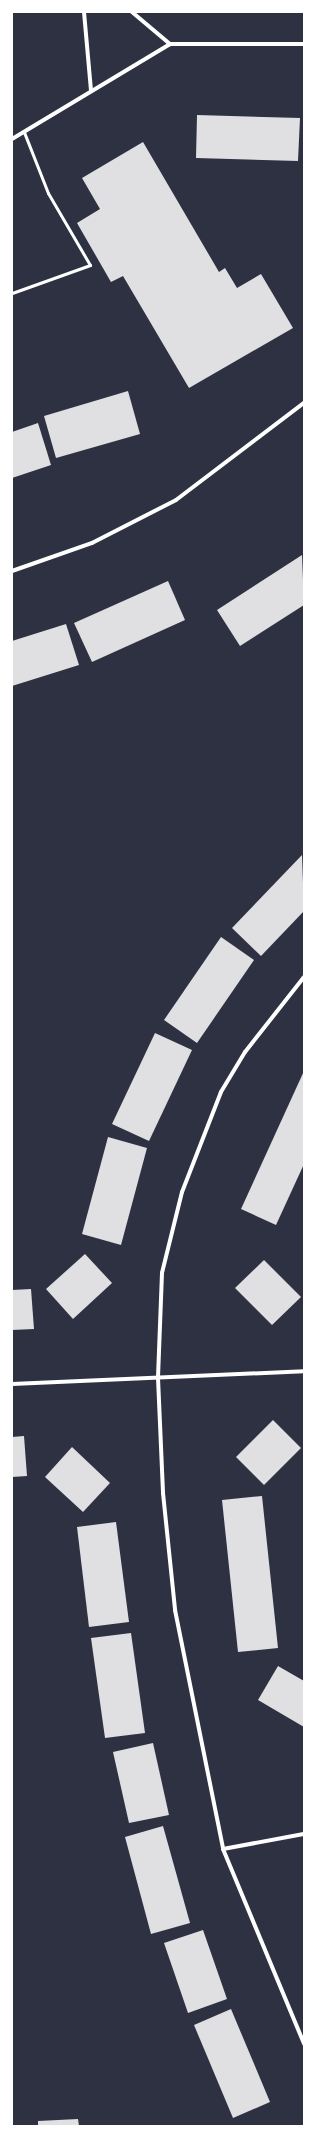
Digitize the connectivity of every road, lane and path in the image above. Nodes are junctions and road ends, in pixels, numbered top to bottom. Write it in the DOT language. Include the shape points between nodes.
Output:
graph roads {
  1 [pos="84,12"];
  2 [pos="132,12"];
  3 [pos="170,44"];
  4 [pos="304,44"];
  5 [pos="91,91"];
  6 [pos="24,132"];
  7 [pos="12,139"];
  8 [pos="12,293"];
  9 [pos="304,403"];
  10 [pos="12,571"];
  11 [pos="304,977"];
  12 [pos="304,1371"];
  13 [pos="158,1378"];
  14 [pos="12,1384"];
  15 [pos="304,1834"];
  16 [pos="223,1849"];
  17 [pos="304,2044"];
  1 -- 5 [label="street"];
  2 -- 3 [label="street"];
  3 -- 4 [label="street"];
  3 -- 5 [label="street"];
  5 -- 6 [label="street"];
  6 -- 7 [label="street"];
  6 -- 8 [label="lane" via="48,192 90,265"];
  9 -- 10 [label="street" via="176,500 92,543"];
  11 -- 13 [label="street" via="245,1052 221,1092 182,1192 162,1273"];
  12 -- 13 [label="street"];
  13 -- 14 [label="street"];
  13 -- 16 [label="street" via="163,1493 175,1610"];
  15 -- 16 [label="street"];
  16 -- 17 [label="street"];
}
